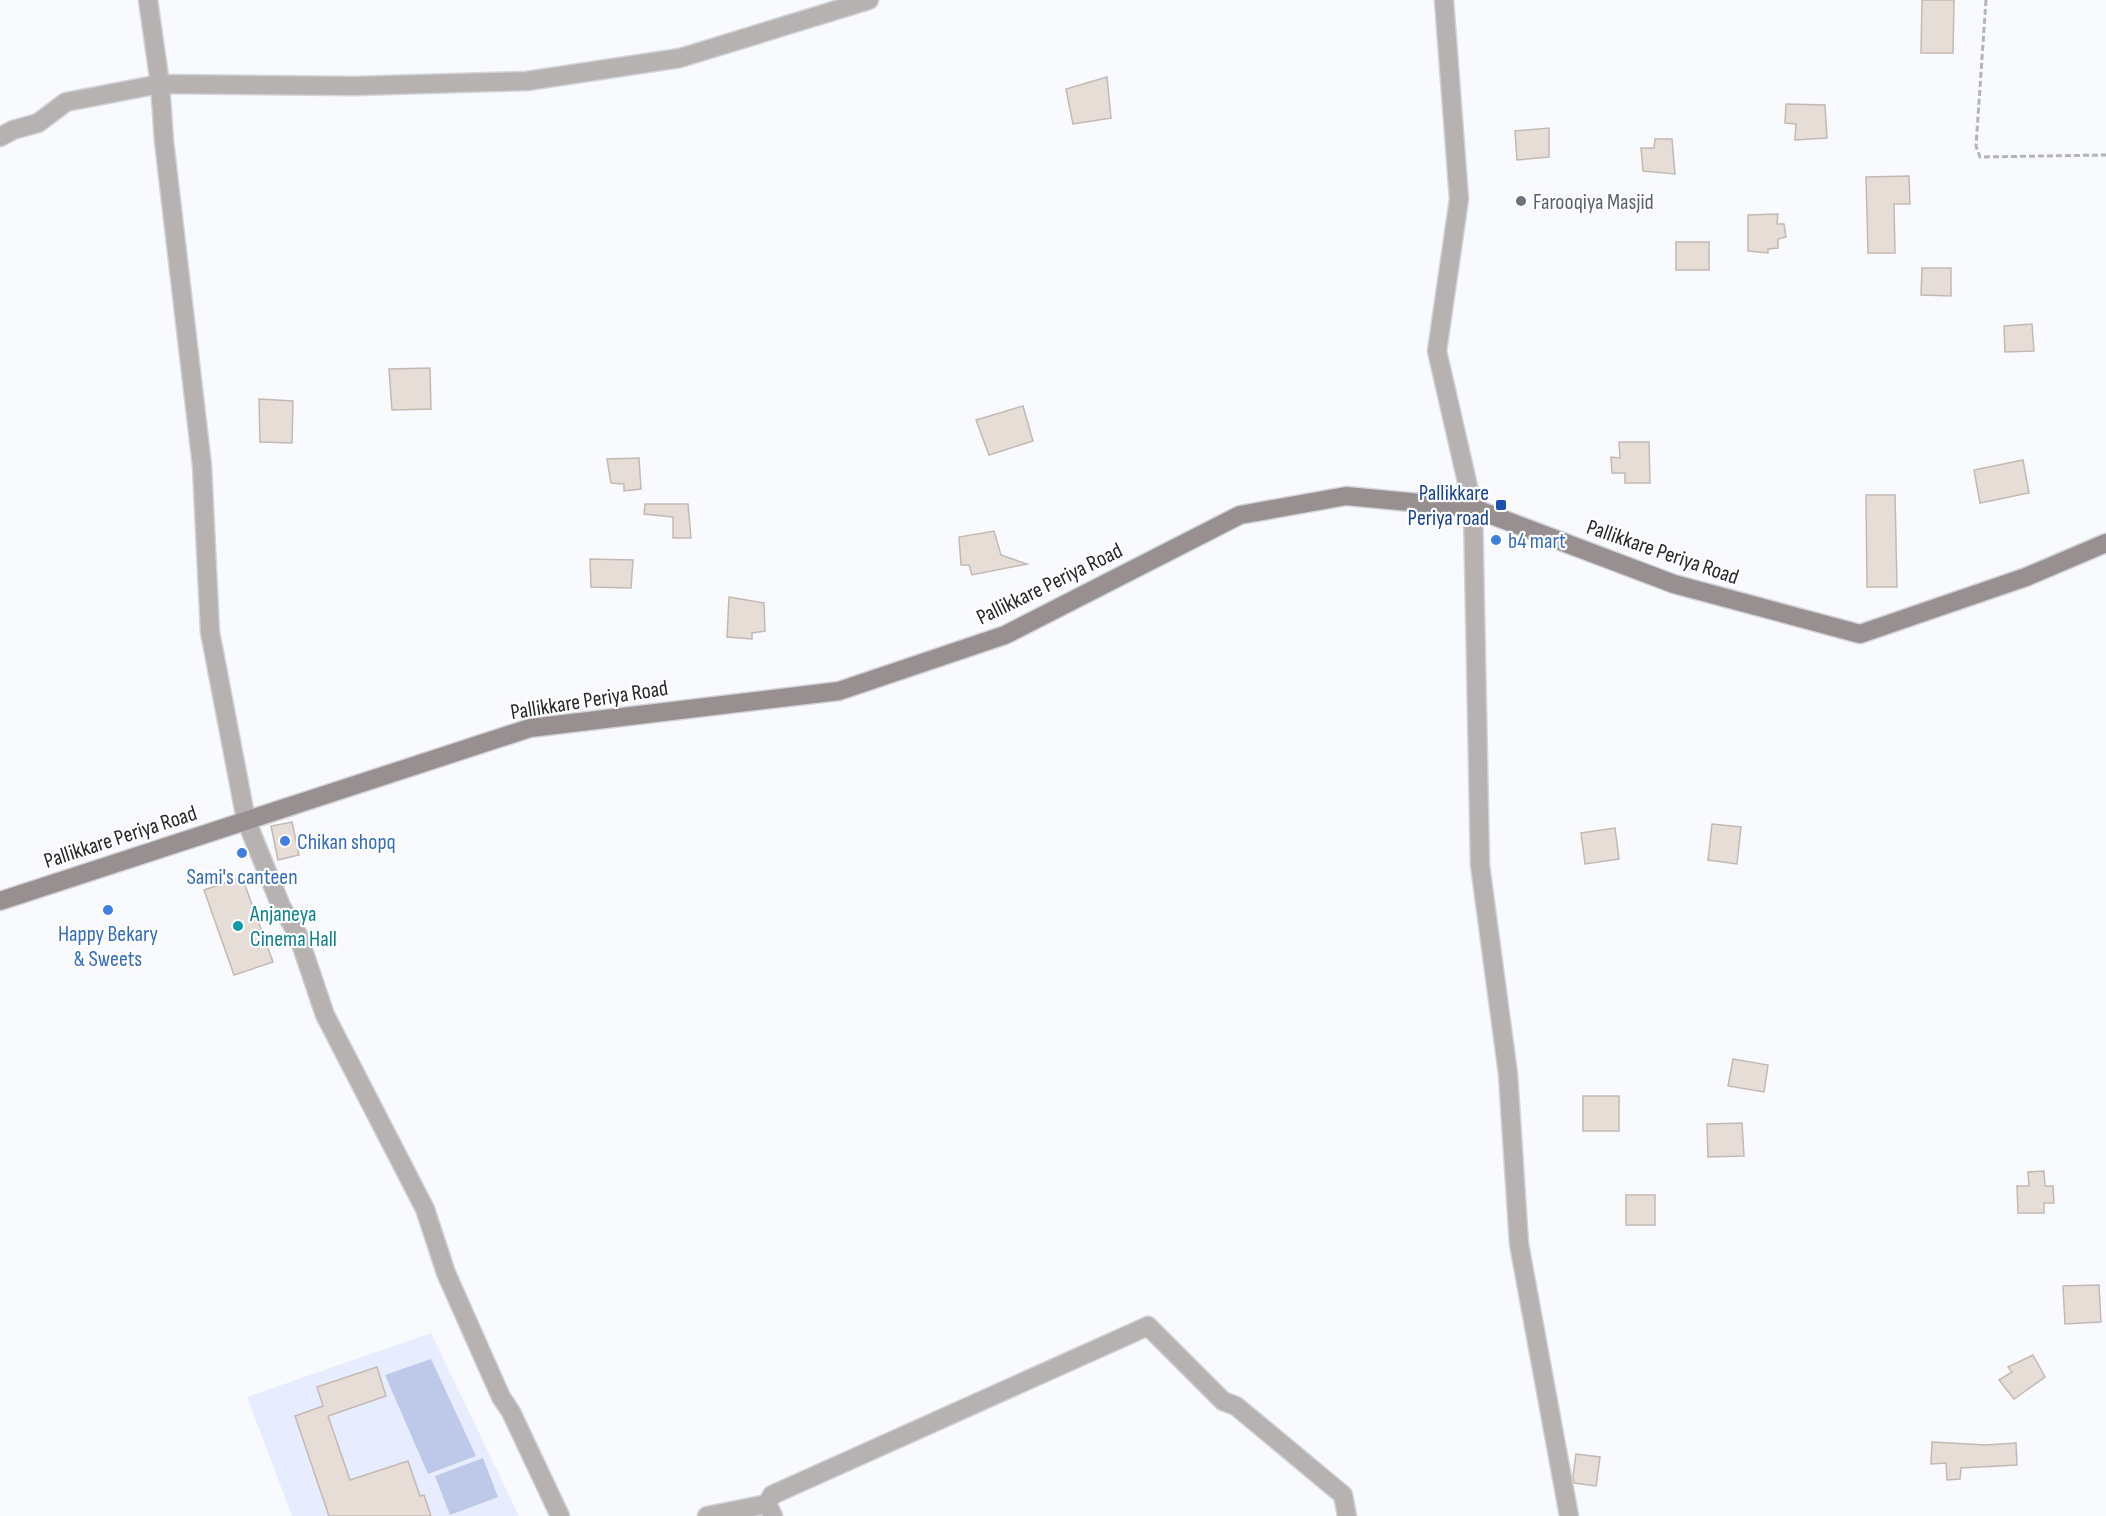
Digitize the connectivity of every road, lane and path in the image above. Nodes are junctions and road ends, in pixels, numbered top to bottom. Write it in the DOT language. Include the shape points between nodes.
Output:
graph roads {
  1 [pos="148,0"];
  2 [pos="869,0"];
  3 [pos="1444,0"];
  4 [pos="1986,0"];
  5 [pos="160,84"];
  6 [pos="0,136"];
  7 [pos="2106,155"];
  8 [pos="1473,508"];
  9 [pos="2106,543"];
  10 [pos="246,820"];
  11 [pos="0,901"];
  12 [pos="770,1510"];
  13 [pos="560,1516"];
  14 [pos="707,1516"];
  15 [pos="1347,1516"];
  16 [pos="1569,1516"];
  1 -- 5 [label="street"];
  2 -- 5 [label="street" via="680,58 527,81 354,86"];
  3 -- 8 [label="street" via="1459,199 1437,351"];
  4 -- 7 [label="path" via="1976,146 1980,157"];
  5 -- 6 [label="street" via="66,102 38,123"];
  5 -- 10 [label="street" via="202,466 210,632"];
  8 -- 9 [label="main road, Pallikkare Periya Road" via="1674,584 1860,634 2026,577"];
  8 -- 10 [label="main road, Pallikkare Periya Road" via="1346,496 1240,515 1005,635 839,691 530,728"];
  8 -- 16 [label="street" via="1480,864 1508,1074 1519,1244"];
  10 -- 11 [label="main road, Pallikkare Periya Road"];
  10 -- 13 [label="street" via="281,906 298,935 326,1015 425,1209 446,1273"];
  12 -- 14 [label="street"];
  12 -- 15 [label="street" via="772,1495 1148,1326 1223,1401 1236,1406 1343,1495"];
}
